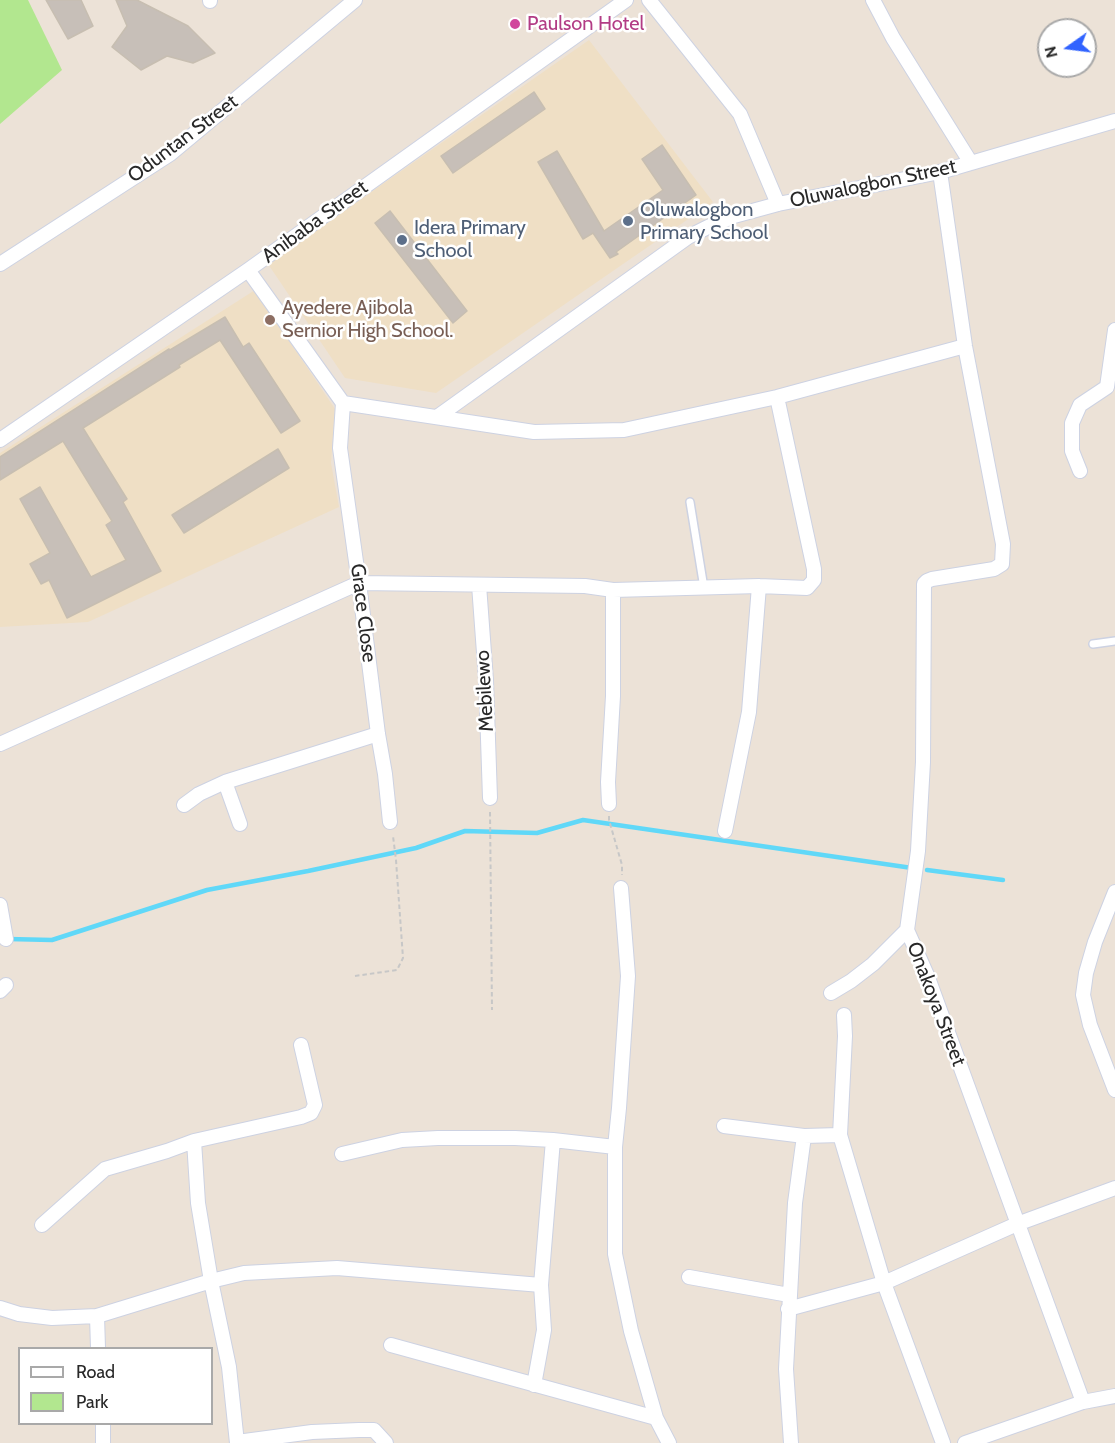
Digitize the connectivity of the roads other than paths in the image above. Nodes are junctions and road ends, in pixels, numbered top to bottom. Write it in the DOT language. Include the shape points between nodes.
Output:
graph roads {
  1 [pos="355,0"];
  2 [pos="626,0"];
  3 [pos="649,0"];
  4 [pos="873,0"];
  5 [pos="1115,121"];
  6 [pos="971,162"];
  7 [pos="940,172"];
  8 [pos="778,204"];
  9 [pos="0,264"];
  10 [pos="248,270"];
  11 [pos="1115,330"];
  12 [pos="965,346"];
  13 [pos="777,397"];
  14 [pos="343,403"];
  15 [pos="437,417"];
  16 [pos="0,440"];
  17 [pos="1080,471"];
  18 [pos="690,502"];
  19 [pos="359,584"];
  20 [pos="479,585"];
  21 [pos="759,586"];
  22 [pos="704,588"];
  23 [pos="613,590"];
  24 [pos="1115,641"];
  25 [pos="1093,644"];
  26 [pos="378,734"];
  27 [pos="0,744"];
  28 [pos="225,782"];
  29 [pos="490,798"];
  30 [pos="609,804"];
  31 [pos="184,805"];
  32 [pos="390,822"];
  33 [pos="240,824"];
  34 [pos="725,831"];
  35 [pos="621,888"];
  36 [pos="1115,892"];
  37 [pos="0,905"];
  38 [pos="907,930"];
  39 [pos="6,939"];
  40 [pos="831,993"];
  41 [pos="844,1015"];
  42 [pos="301,1045"];
  43 [pos="1115,1090"];
  44 [pos="724,1126"];
  45 [pos="840,1135"];
  46 [pos="804,1136"];
  47 [pos="554,1140"];
  48 [pos="194,1142"];
  49 [pos="615,1147"];
  50 [pos="342,1154"];
  51 [pos="1115,1188"];
  52 [pos="1017,1224"];
  53 [pos="42,1225"];
  54 [pos="689,1277"];
  55 [pos="211,1281"];
  56 [pos="885,1283"];
  57 [pos="541,1285"];
  58 [pos="789,1295"];
  59 [pos="0,1308"];
  60 [pos="788,1309"];
  61 [pos="97,1316"];
  62 [pos="391,1345"];
  63 [pos="98,1347"];
  64 [pos="534,1385"];
  65 [pos="1115,1396"];
  66 [pos="1083,1402"];
  67 [pos="656,1418"];
  68 [pos="103,1425"];
  69 [pos="104,1443"];
  70 [pos="237,1443"];
  71 [pos="386,1443"];
  72 [pos="669,1443"];
  73 [pos="790,1443"];
  74 [pos="943,1443"];
  75 [pos="965,1443"];
  1 -- 9 [label="street, Oduntan Street" via="170,154"];
  2 -- 10 [label="street, Anibaba Street"];
  3 -- 8 [label="street" via="740,114"];
  4 -- 6 [label="street" via="893,39"];
  5 -- 6 [label="street, Oluwalogbon Street"];
  6 -- 7 [label="street, Oluwalogbon Street"];
  7 -- 8 [label="street, Oluwalogbon Street"];
  7 -- 12 [label="street"];
  8 -- 15 [label="street, Oluwalogbon Street" via="734,216 688,237"];
  10 -- 14 [label="street"];
  10 -- 16 [label="street, Anibaba Street"];
  11 -- 17 [label="street" via="1107,387 1080,405 1072,423 1072,451"];
  12 -- 13 [label="street"];
  12 -- 38 [label="street, Onakoya Street" via="1003,544 1002,564 924,584 923,762 918,851"];
  13 -- 15 [label="street" via="624,430 534,432"];
  13 -- 21 [label="street" via="814,579 807,588"];
  14 -- 15 [label="street"];
  14 -- 19 [label="street, Grace Close" via="339,448"];
  18 -- 22 [label="lane"];
  19 -- 20 [label="street"];
  19 -- 26 [label="street, Grace Close"];
  19 -- 27 [label="street"];
  20 -- 23 [label="street"];
  20 -- 29 [label="street, Mebilewo"];
  21 -- 22 [label="street"];
  21 -- 34 [label="street" via="749,712"];
  22 -- 23 [label="street"];
  23 -- 30 [label="street"];
  24 -- 25 [label="lane"];
  26 -- 28 [label="street"];
  26 -- 32 [label="street, Grace Close"];
  28 -- 31 [label="street"];
  28 -- 33 [label="street"];
  35 -- 49 [label="street" via="628,976"];
  36 -- 43 [label="street" via="1095,942 1083,995"];
  37 -- 39 [label="street"];
  38 -- 40 [label="street" via="873,964"];
  38 -- 52 [label="street, Onakoya Street"];
  41 -- 45 [label="street"];
  42 -- 48 [label="street" via="315,1105 311,1113"];
  44 -- 46 [label="street"];
  45 -- 46 [label="street"];
  45 -- 56 [label="street"];
  46 -- 58 [label="street"];
  47 -- 49 [label="street"];
  47 -- 50 [label="street" via="402,1140"];
  47 -- 57 [label="street"];
  48 -- 53 [label="street" via="105,1169"];
  48 -- 55 [label="street" via="198,1203"];
  49 -- 67 [label="street" via="615,1254 631,1331"];
  51 -- 52 [label="street"];
  52 -- 56 [label="street"];
  52 -- 66 [label="street, Onakoya Street"];
  54 -- 58 [label="street"];
  55 -- 57 [label="street" via="244,1273 337,1268"];
  55 -- 61 [label="street"];
  55 -- 70 [label="street" via="229,1367"];
  56 -- 60 [label="street"];
  56 -- 74 [label="street"];
  57 -- 64 [label="street" via="544,1330"];
  58 -- 60 [label="street"];
  59 -- 61 [label="street" via="52,1318"];
  60 -- 73 [label="street"];
  61 -- 63 [label="street"];
  62 -- 64 [label="street"];
  64 -- 67 [label="street"];
  65 -- 66 [label="street"];
  66 -- 75 [label="street"];
  67 -- 72 [label="street"];
  68 -- 69 [label="street"];
  70 -- 71 [label="street" via="312,1432 374,1430"];
}
